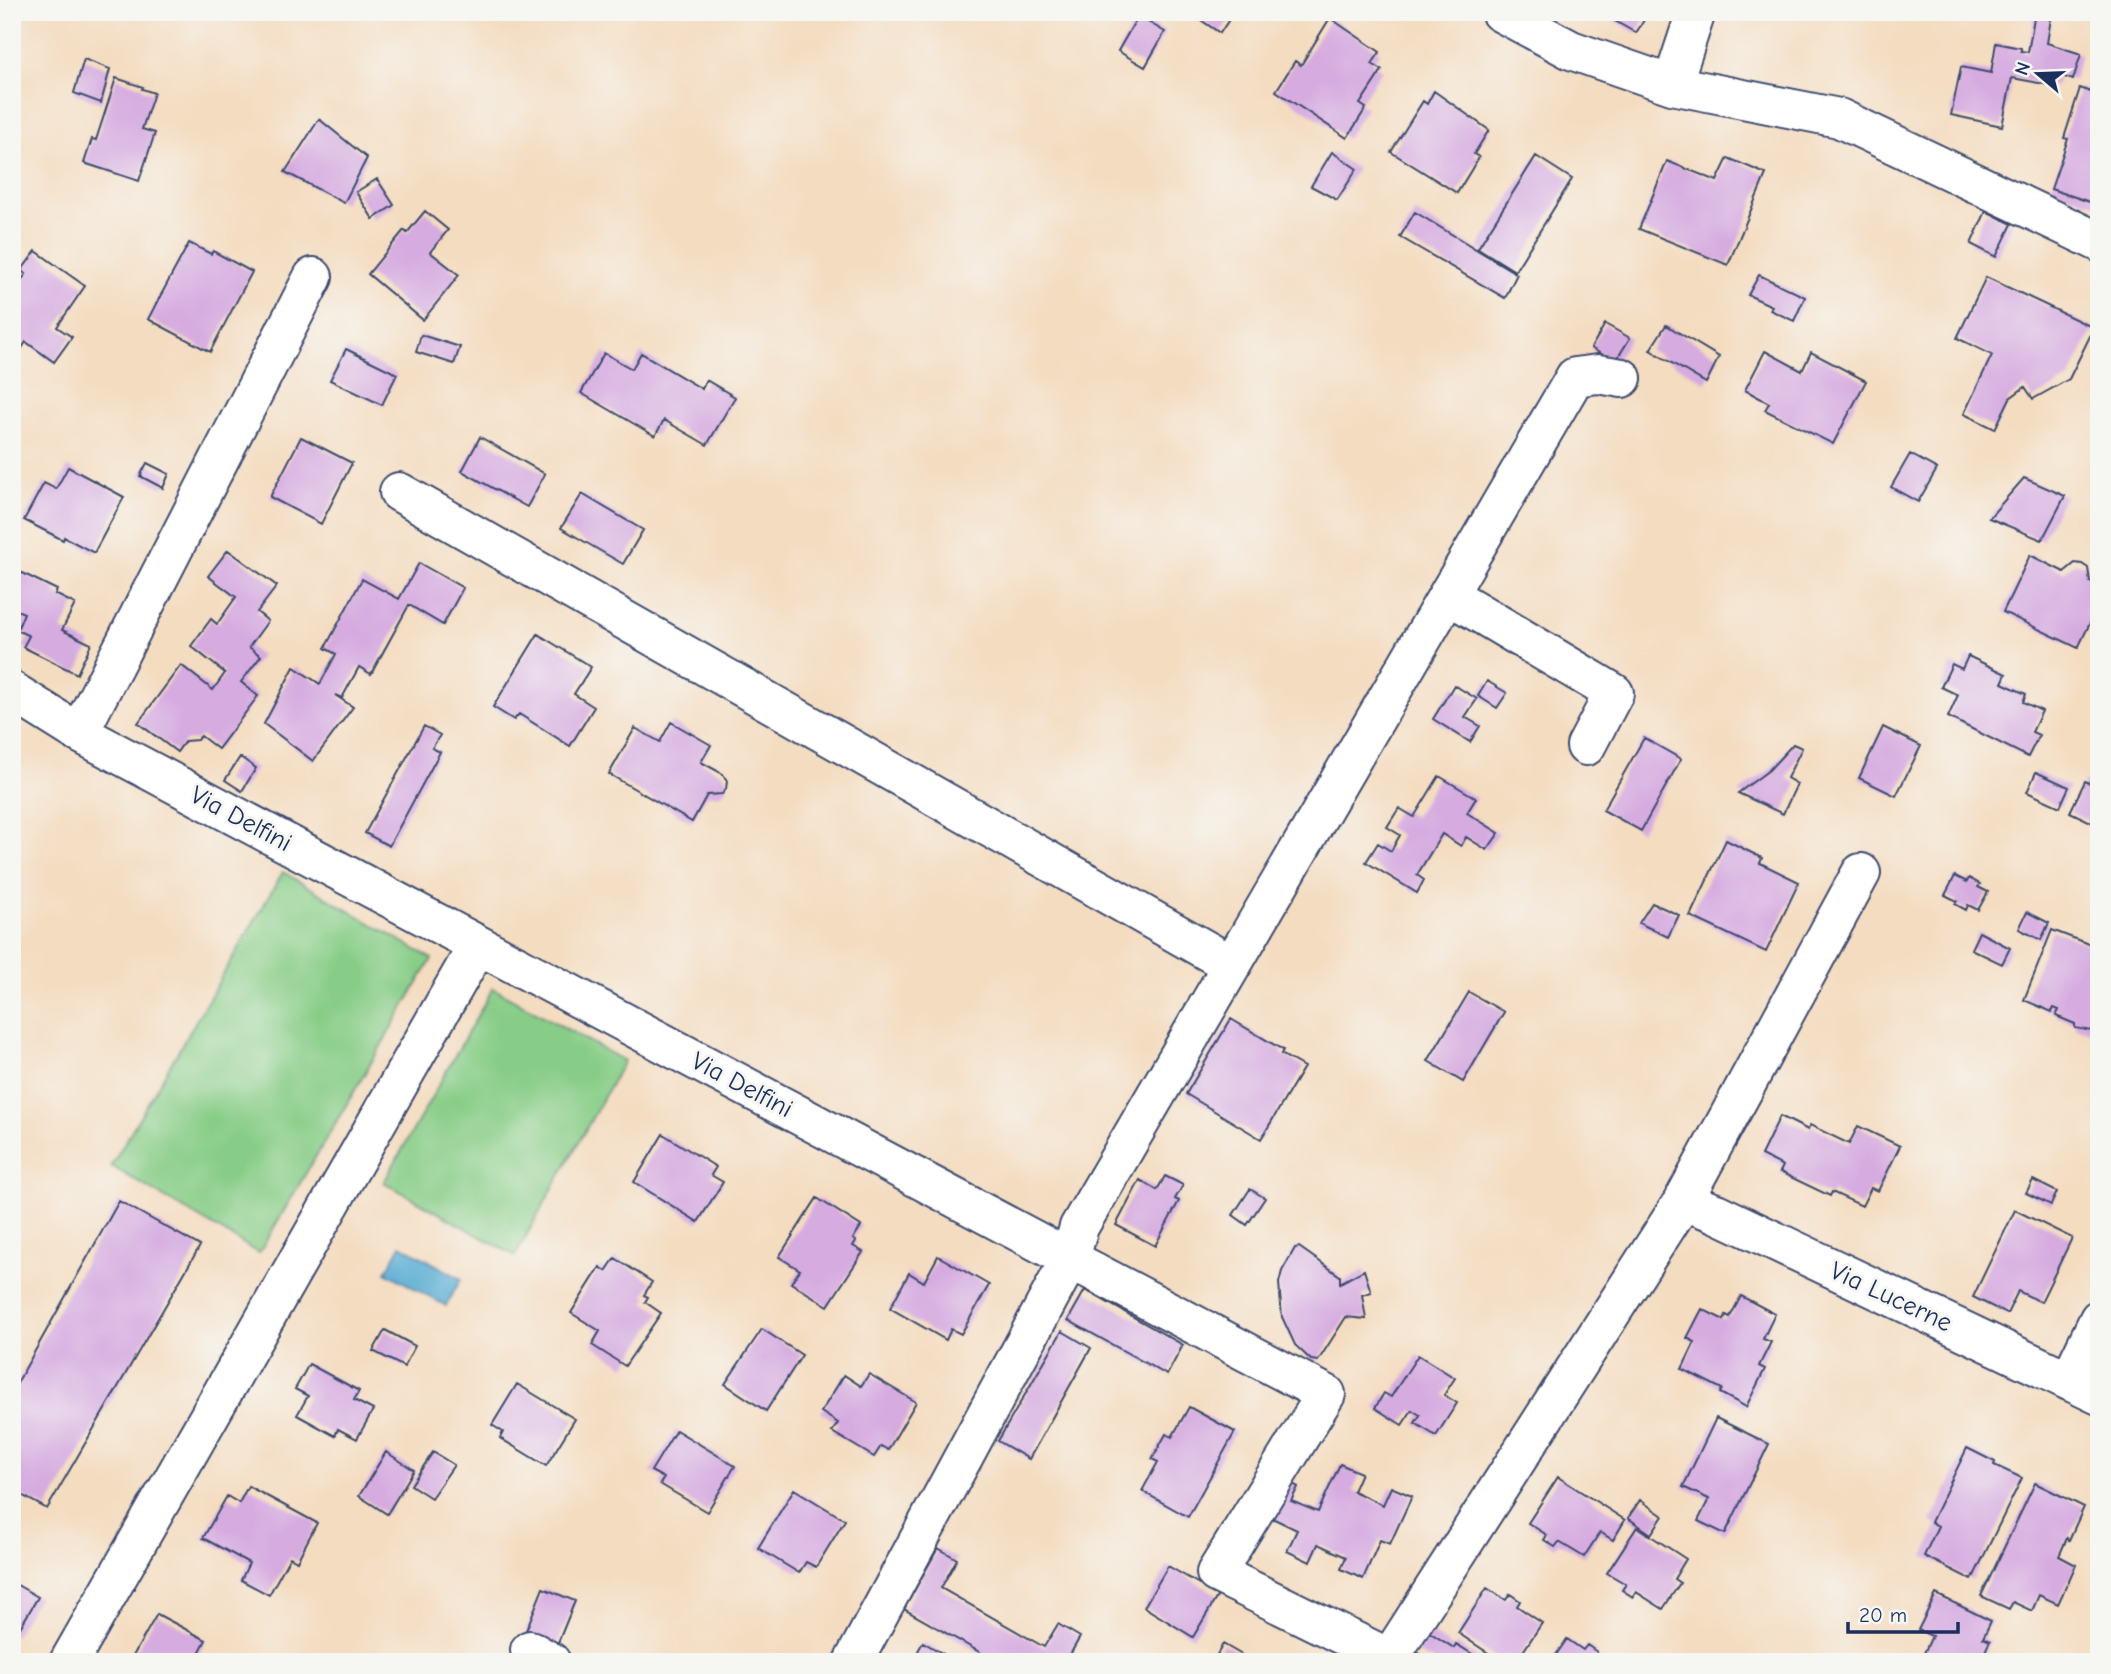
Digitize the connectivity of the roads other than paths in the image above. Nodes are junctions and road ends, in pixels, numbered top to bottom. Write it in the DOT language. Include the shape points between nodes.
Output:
graph roads {
  1 [pos="1500,12"];
  2 [pos="1696,12"];
  3 [pos="1672,85"];
  4 [pos="2099,242"];
  5 [pos="313,278"];
  6 [pos="1622,378"];
  7 [pos="399,492"];
  8 [pos="1449,594"];
  9 [pos="12,691"];
  10 [pos="79,733"];
  11 [pos="1586,746"];
  12 [pos="1861,873"];
  13 [pos="478,945"];
  14 [pos="1232,965"];
  15 [pos="1683,1201"];
  16 [pos="1070,1259"];
  17 [pos="2099,1320"];
  18 [pos="2084,1388"];
  19 [pos="1391,1661"];
  20 [pos="69,1662"];
  21 [pos="853,1662"];
  1 -- 3 [label="street" via="1571,50"];
  2 -- 3 [label="street"];
  3 -- 4 [label="street" via="1839,118"];
  5 -- 10 [label="street"];
  6 -- 8 [label="street" via="1575,377"];
  7 -- 14 [label="street"];
  8 -- 11 [label="street" via="1614,693"];
  8 -- 14 [label="street"];
  9 -- 10 [label="street, Via Delfini"];
  10 -- 13 [label="street, Via Delfini"];
  12 -- 15 [label="street"];
  13 -- 16 [label="street, Via Delfini"];
  13 -- 20 [label="street"];
  14 -- 16 [label="street" via="1079,1227"];
  15 -- 18 [label="street, Via Lucerne"];
  15 -- 19 [label="street"];
  16 -- 19 [label="street, Via Delfini" via="1326,1394 1216,1573"];
  16 -- 21 [label="street"];
  17 -- 18 [label="street"];
}
